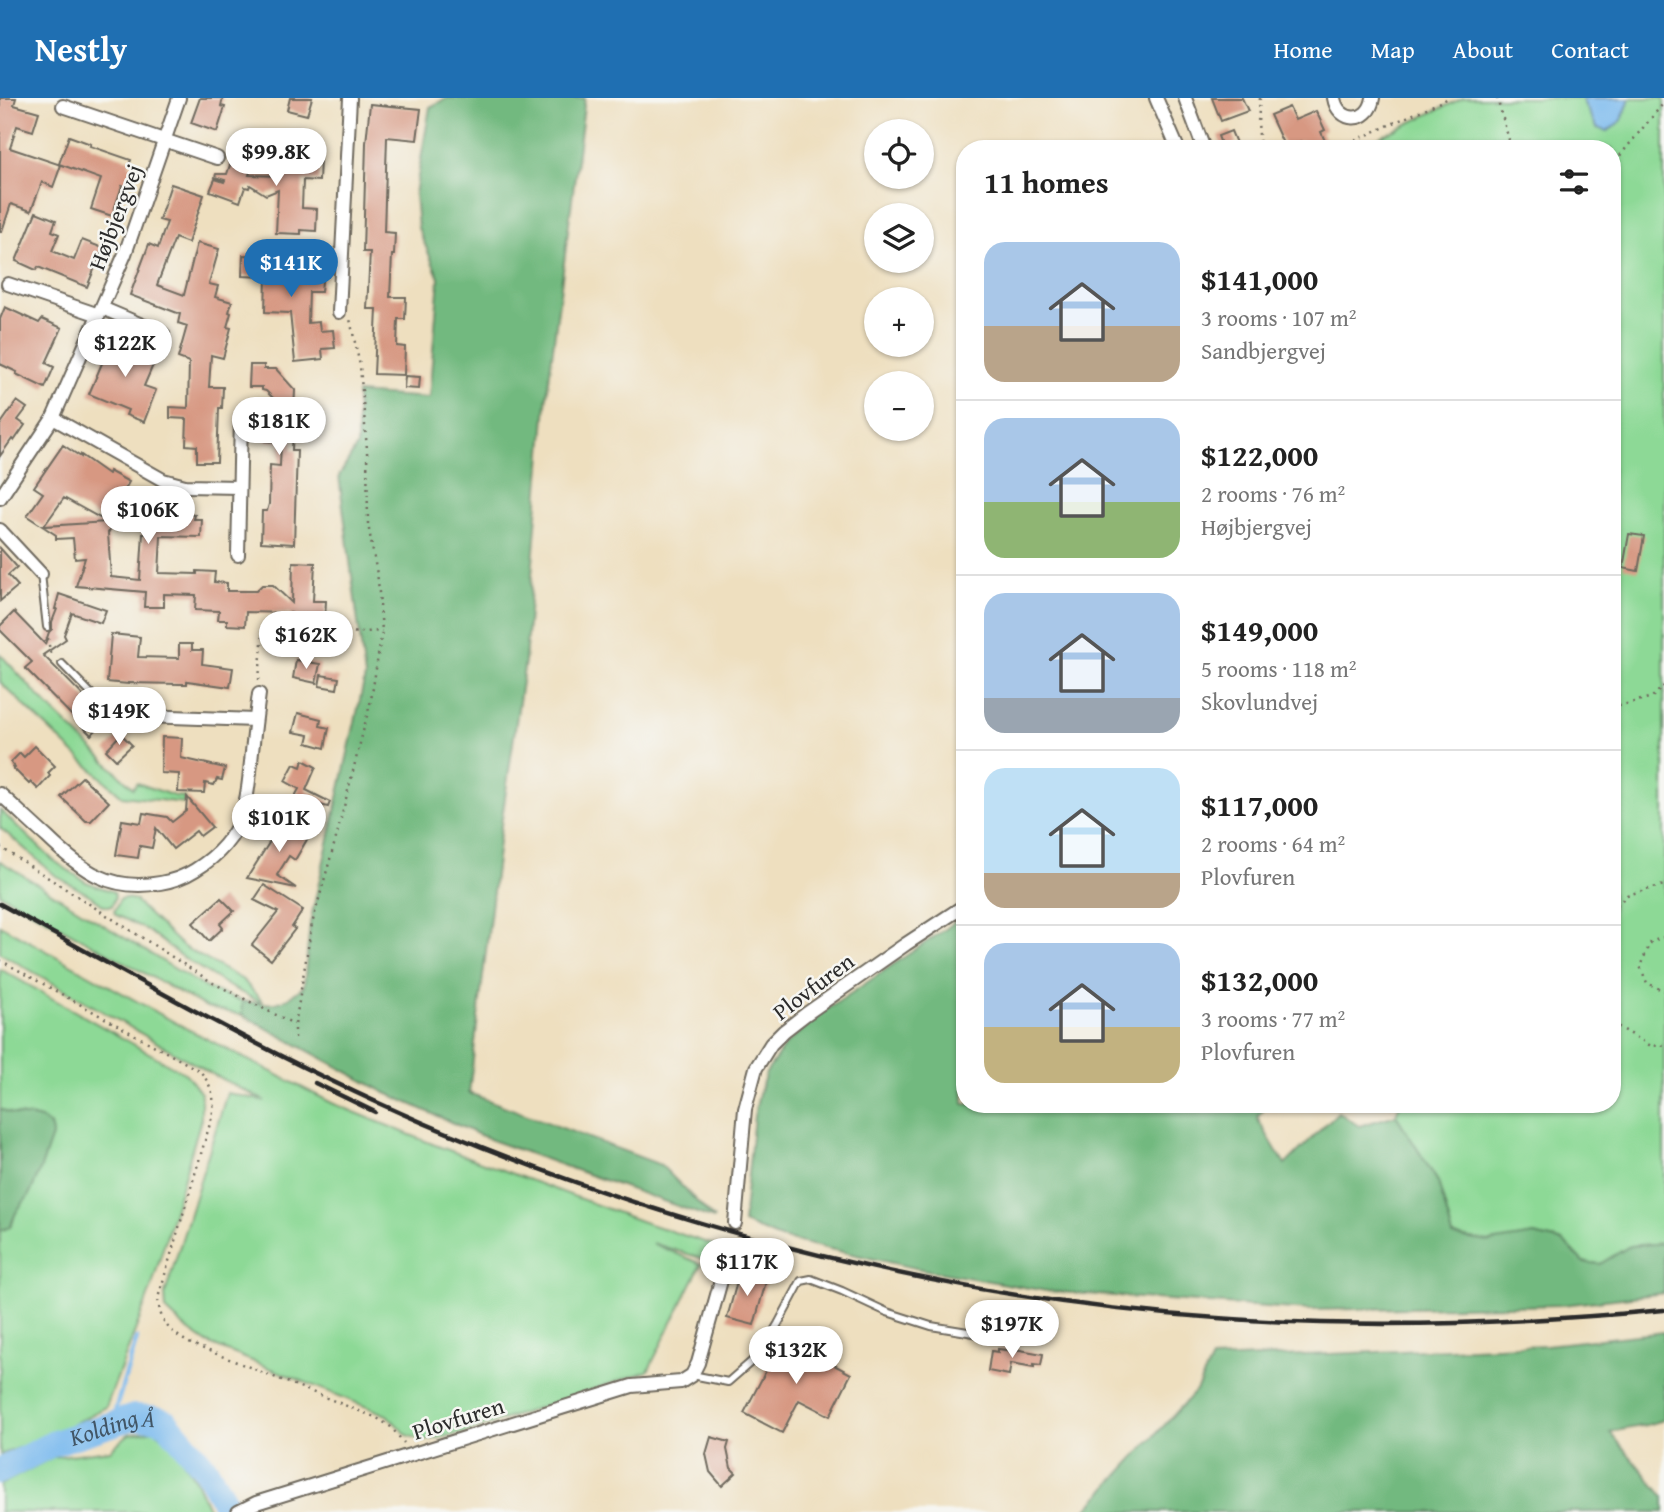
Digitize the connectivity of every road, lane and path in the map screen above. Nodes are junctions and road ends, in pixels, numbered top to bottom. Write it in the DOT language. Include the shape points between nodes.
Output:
graph roads {
  1 [pos="180,98"];
  2 [pos="350,98"];
  3 [pos="1156,98"];
  4 [pos="1185,98"];
  5 [pos="1259,98"];
  6 [pos="1334,98"];
  7 [pos="1373,98"];
  8 [pos="1449,98"];
  9 [pos="1497,98"];
  10 [pos="1664,101"];
  11 [pos="63,106"];
  12 [pos="166,140"];
  13 [pos="1174,140"];
  14 [pos="1201,140"];
  15 [pos="1259,140"];
  16 [pos="1356,140"];
  17 [pos="1509,140"];
  18 [pos="1621,154"];
  19 [pos="217,158"];
  20 [pos="8,284"];
  21 [pos="101,312"];
  22 [pos="339,313"];
  23 [pos="163,334"];
  24 [pos="53,418"];
  25 [pos="241,418"];
  26 [pos="239,487"];
  27 [pos="0,498"];
  28 [pos="0,530"];
  29 [pos="238,555"];
  30 [pos="41,574"];
  31 [pos="47,627"];
  32 [pos="382,631"];
  33 [pos="62,664"];
  34 [pos="259,678"];
  35 [pos="1664,686"];
  36 [pos="259,694"];
  37 [pos="1621,705"];
  38 [pos="144,716"];
  39 [pos="256,720"];
  40 [pos="0,794"];
  41 [pos="0,847"];
  42 [pos="1664,884"];
  43 [pos="1621,901"];
  44 [pos="956,911"];
  45 [pos="1664,937"];
  46 [pos="0,960"];
  47 [pos="1664,991"];
  48 [pos="295,1025"];
  49 [pos="1621,1028"];
  50 [pos="295,1038"];
  51 [pos="1664,1045"];
  52 [pos="735,1223"];
  53 [pos="729,1252"];
  54 [pos="985,1335"];
  55 [pos="692,1374"];
  56 [pos="411,1455"];
  57 [pos="242,1510"];
  1 -- 12 [label="street, Højbjergvej"];
  2 -- 22 [label="street"];
  3 -- 13 [label="street"];
  4 -- 14 [label="street"];
  5 -- 15 [label="path"];
  6 -- 7 [label="street" via="1342,113 1361,117 1370,110"];
  8 -- 16 [label="path"];
  9 -- 17 [label="path"];
  10 -- 18 [label="path"];
  11 -- 12 [label="street, Højbjergvej"];
  12 -- 19 [label="street, Højbjergvej"];
  12 -- 21 [label="street, Højbjergvej"];
  20 -- 21 [label="street"];
  21 -- 23 [label="street"];
  21 -- 24 [label="street, Højbjergvej"];
  22 -- 32 [label="path" via="349,315 360,366 368,523"];
  24 -- 26 [label="street" via="163,480 185,486"];
  24 -- 27 [label="street, Højbjergvej"];
  25 -- 26 [label="street"];
  26 -- 29 [label="street"];
  28 -- 30 [label="street"];
  30 -- 31 [label="lane"];
  31 -- 33 [label="path" via="50,652"];
  32 -- 34 [label="path" via="263,631"];
  32 -- 48 [label="path" via="371,700 312,924"];
  33 -- 38 [label="lane" via="111,714"];
  35 -- 37 [label="path" via="1651,697"];
  36 -- 39 [label="street"];
  38 -- 39 [label="street"];
  39 -- 40 [label="street" via="242,817 220,851 188,875 169,881 128,884 90,873"];
  41 -- 48 [label="path" via="213,983"];
  42 -- 43 [label="path" via="1627,895"];
  44 -- 52 [label="street, Plovfuren" via="806,1014 771,1044 756,1068 745,1109"];
  45 -- 47 [label="path" via="1651,942 1640,965 1647,983"];
  46 -- 56 [label="path" via="200,1071 208,1081 212,1117 159,1298 159,1312 171,1332 377,1418 391,1427"];
  48 -- 50 [label="path"];
  49 -- 51 [label="path" via="1651,1046"];
  53 -- 55 [label="street"];
  54 -- 55 [label="lane, Plovfuren" via="931,1326 811,1279 801,1280 759,1354 728,1382"];
  55 -- 56 [label="street, Plovfuren" via="681,1382 632,1386"];
  56 -- 57 [label="street, Plovfuren"];
}
